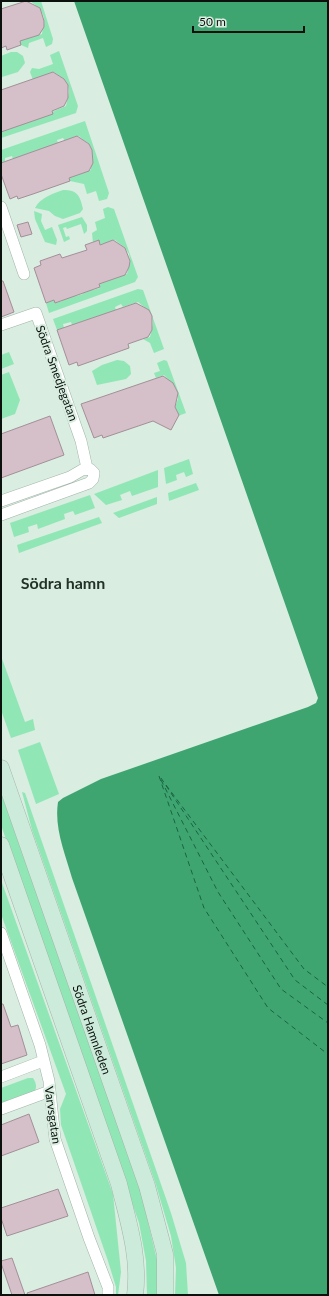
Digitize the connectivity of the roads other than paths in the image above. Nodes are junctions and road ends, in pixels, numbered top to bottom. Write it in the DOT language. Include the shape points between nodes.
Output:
graph roads {
  1 [pos="1,207"];
  2 [pos="24,274"];
  3 [pos="1,325"];
  4 [pos="87,468"];
  5 [pos="1,502"];
  6 [pos="1,515"];
  7 [pos="1,768"];
  8 [pos="1,845"];
  9 [pos="1,933"];
  10 [pos="43,1061"];
  11 [pos="1,1077"];
  12 [pos="50,1091"];
  13 [pos="1,1109"];
  14 [pos="108,1295"];
  15 [pos="135,1295"];
  16 [pos="165,1295"];
  1 -- 2 [label="street"];
  3 -- 4 [label="street, Södra Smedjegatan" via="36,313 82,441"];
  4 -- 5 [label="street" via="70,477"];
  4 -- 6 [label="street, Södra Smedjegatan" via="94,473 94,479 89,483"];
  7 -- 16 [label="main road, Södra Hamnleden" via="147,1186 165,1254"];
  8 -- 15 [label="main road" via="119,1184 136,1263"];
  9 -- 10 [label="street, Varvsgatan" via="40,1044"];
  10 -- 11 [label="street"];
  10 -- 12 [label="street, Varvsgatan"];
  12 -- 13 [label="street"];
  12 -- 14 [label="street, Varvsgatan" via="55,1139 108,1287"];
}
